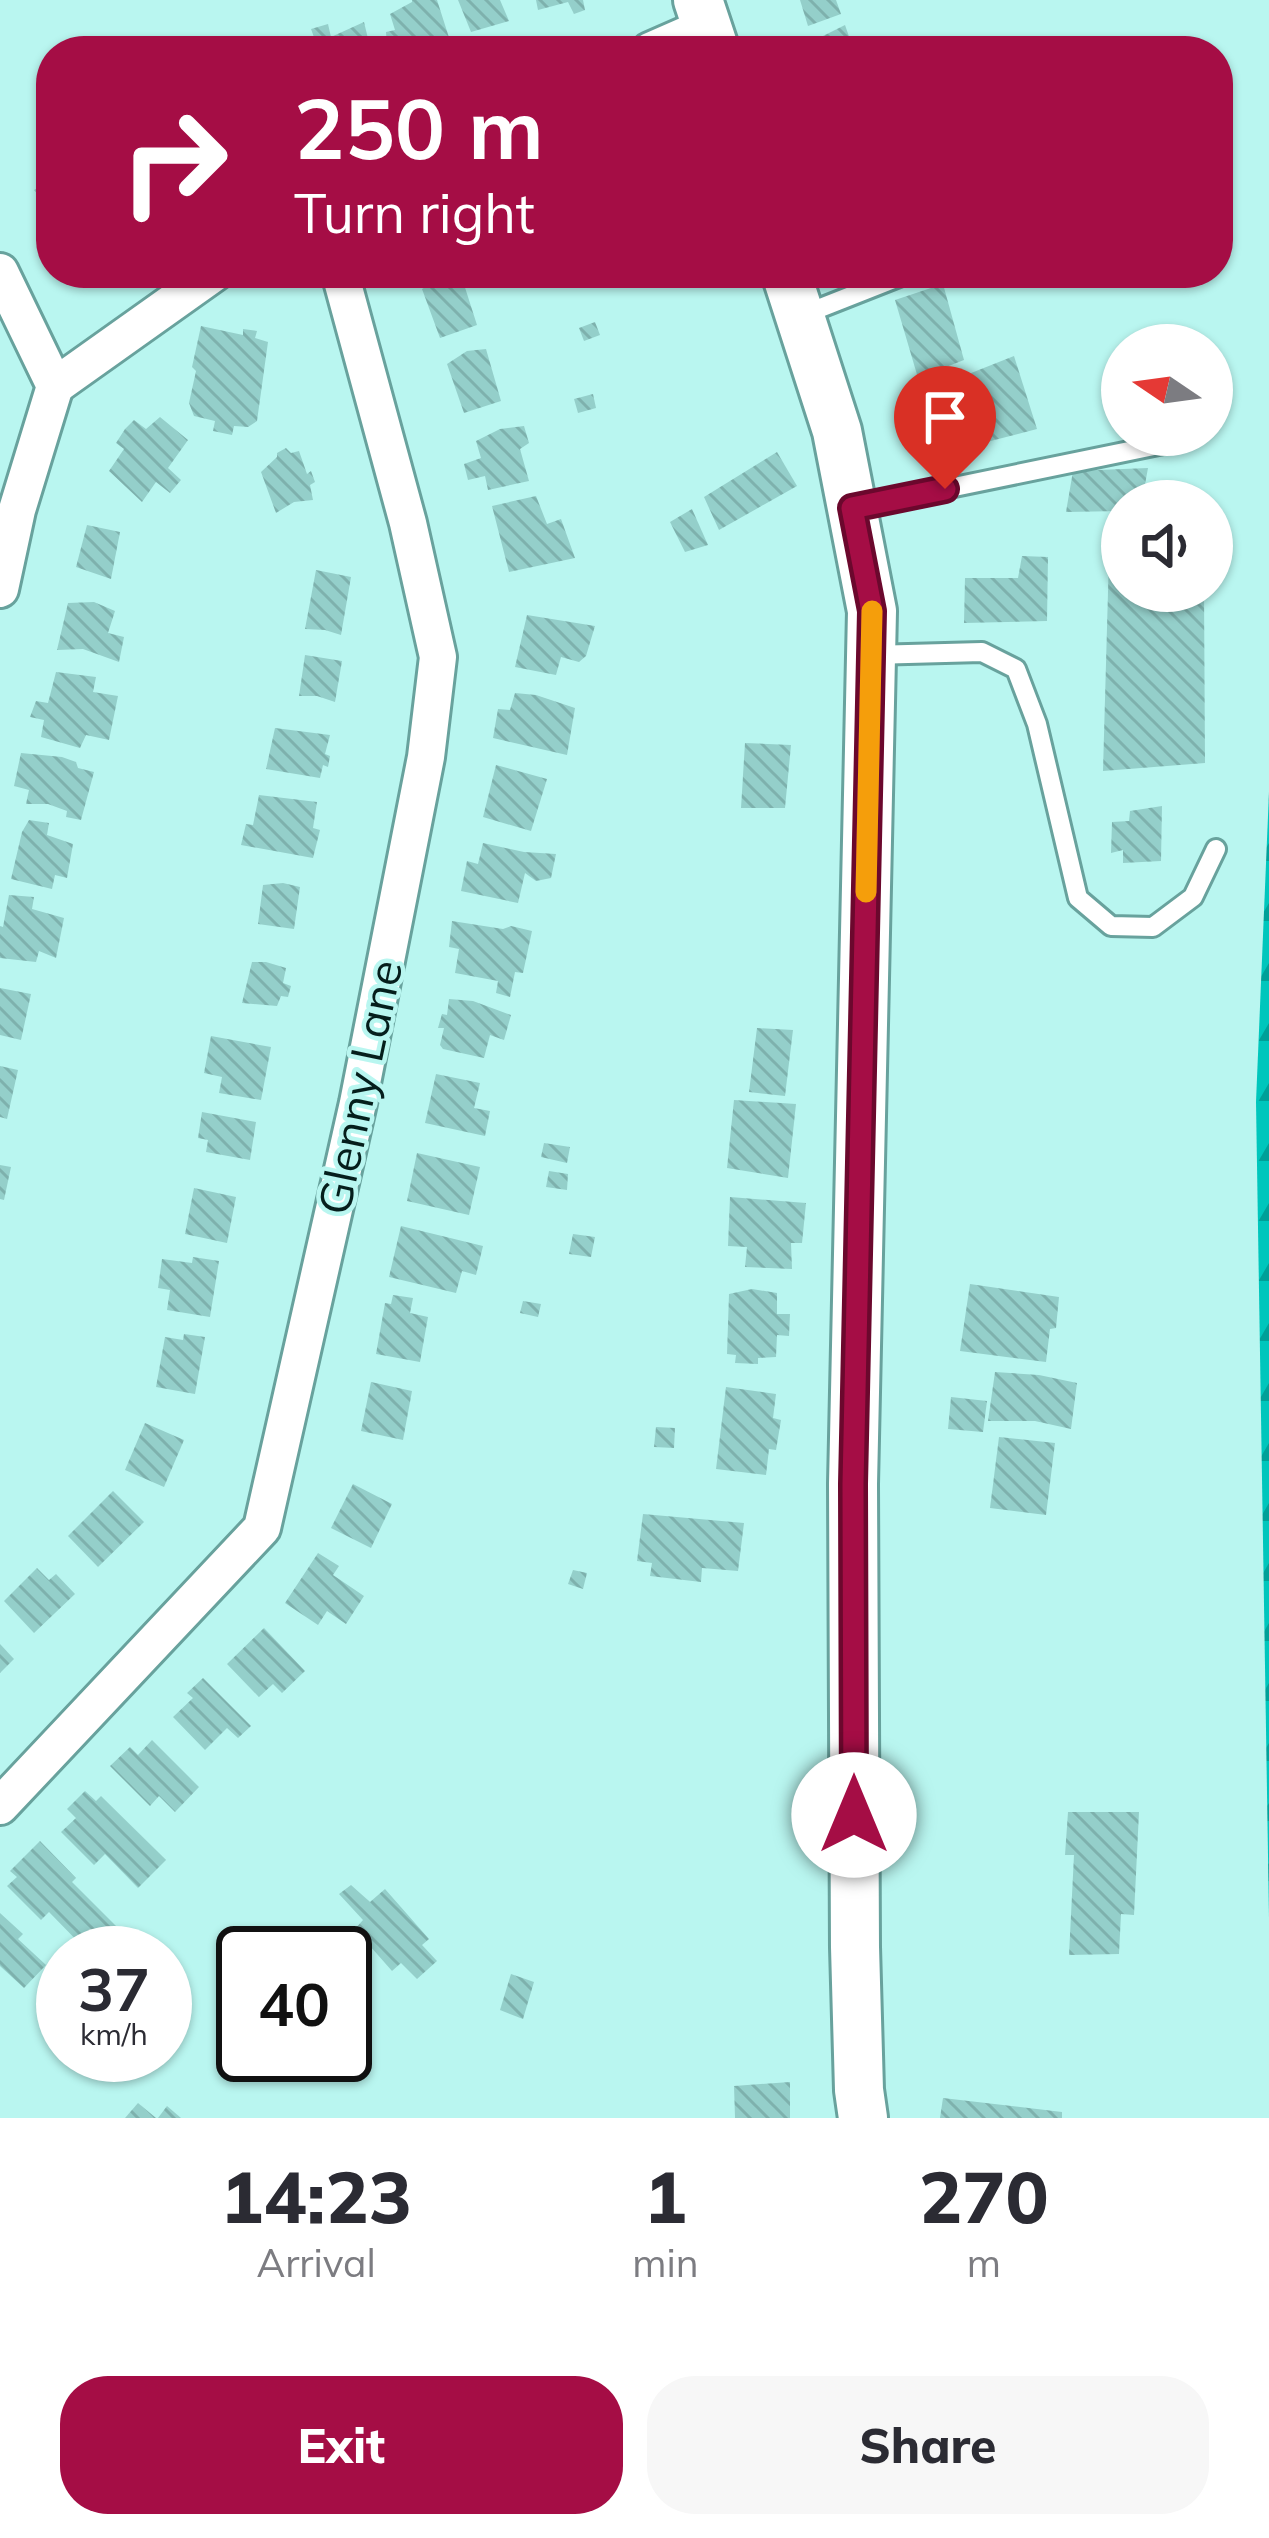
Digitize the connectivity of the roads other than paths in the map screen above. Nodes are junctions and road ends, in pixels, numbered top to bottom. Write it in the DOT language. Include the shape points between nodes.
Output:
graph roads {
  1 [pos="0,272"];
  2 [pos="193,288"];
  3 [pos="344,288"];
  4 [pos="826,288"];
  5 [pos="793,294"];
  6 [pos="55,386"];
  7 [pos="1105,456"];
  8 [pos="852,508"];
  9 [pos="0,589"];
  10 [pos="872,655"];
  11 [pos="1216,848"];
  12 [pos="0,1806"];
  13 [pos="863,2118"];
  1 -- 6 [label="street"];
  2 -- 6 [label="street"];
  3 -- 12 [label="street, Glenny Lane" via="438,657 358,1102 262,1528"];
  4 -- 5 [label="lane"];
  5 -- 8 [label="street" via="837,431"];
  6 -- 9 [label="street"];
  7 -- 8 [label="lane"];
  8 -- 10 [label="street"];
  10 -- 11 [label="lane" via="982,652 1016,669 1078,898 1111,926 1153,927 1193,897"];
  10 -- 13 [label="street" via="853,1484"];
}
